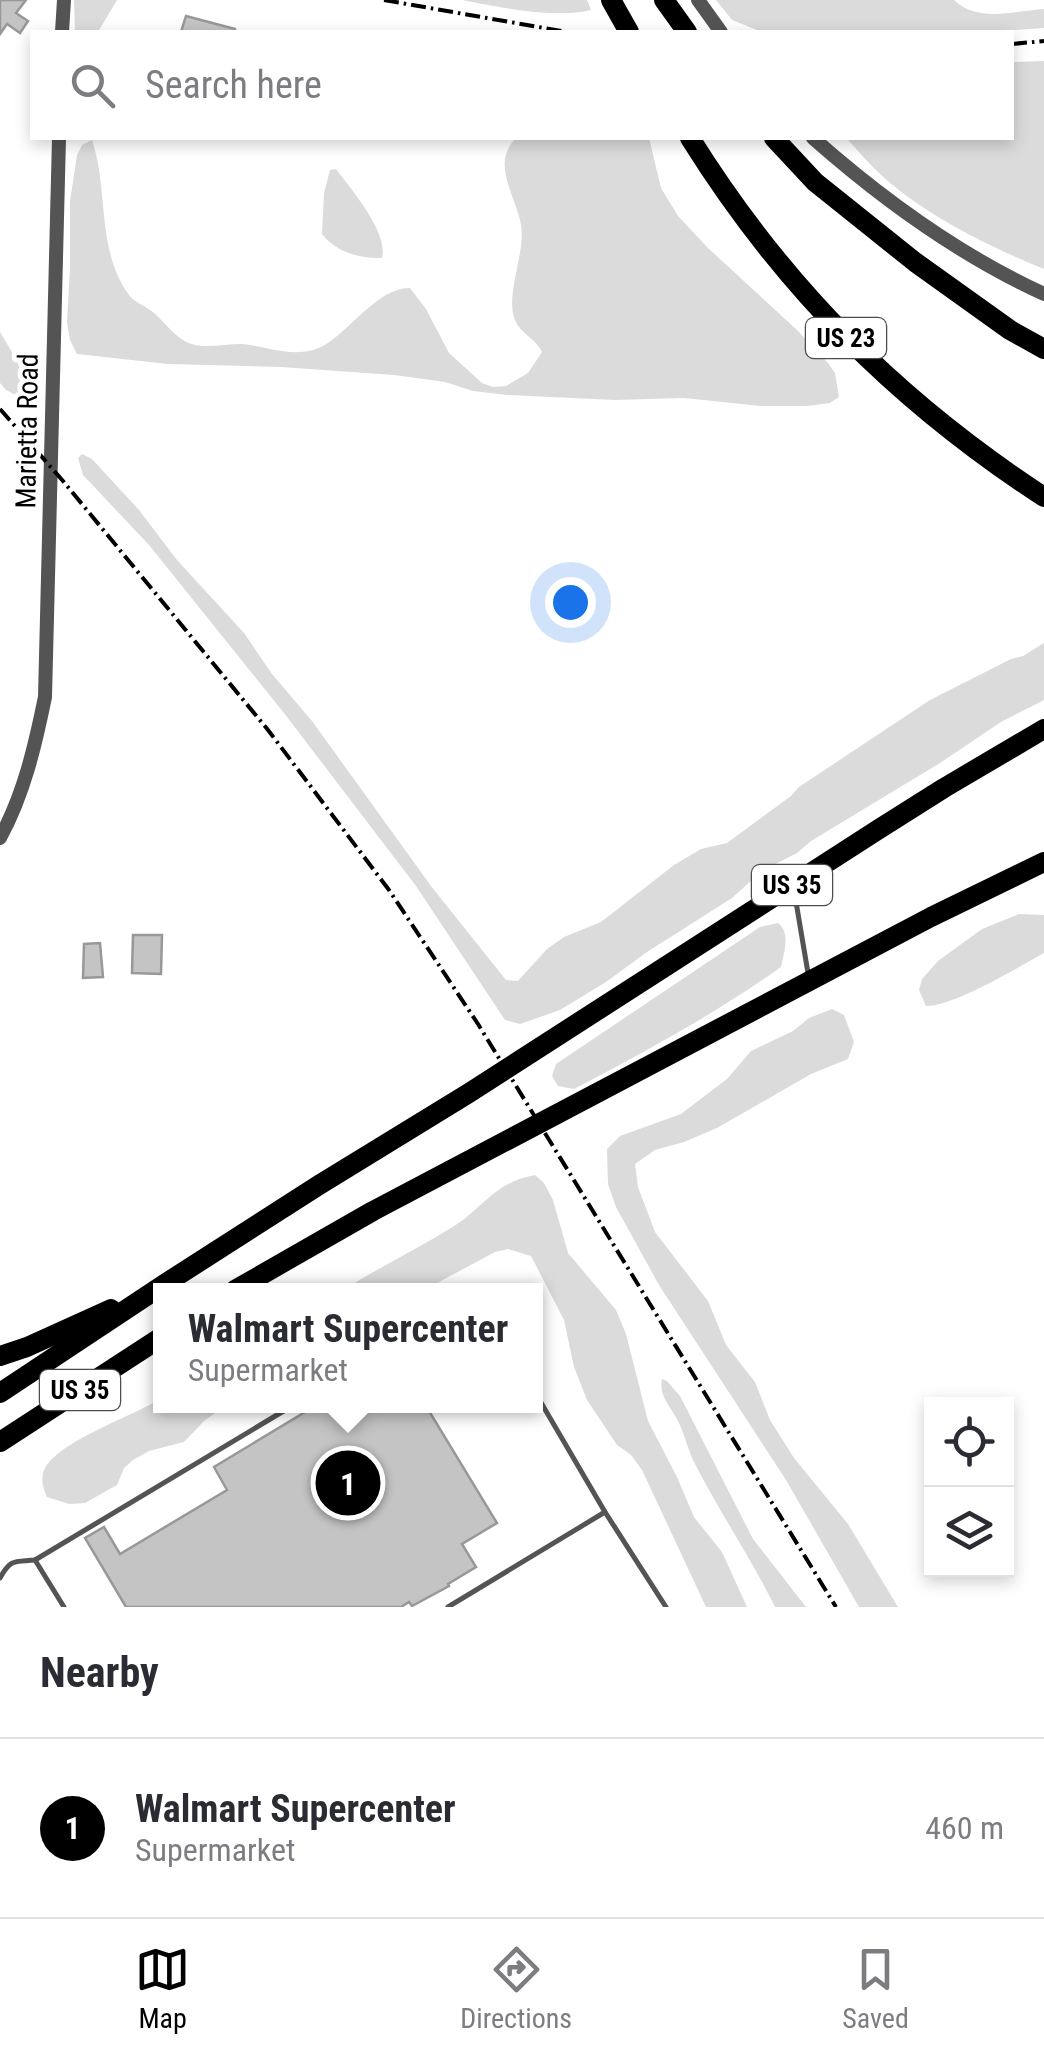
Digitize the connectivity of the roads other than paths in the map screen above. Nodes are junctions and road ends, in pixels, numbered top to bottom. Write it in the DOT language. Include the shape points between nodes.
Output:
graph roads {
  1 [pos="64,0"];
  2 [pos="611,0"];
  3 [pos="664,0"];
  4 [pos="698,0"];
  5 [pos="62,30"];
  6 [pos="628,30"];
  7 [pos="686,30"];
  8 [pos="720,30"];
  9 [pos="58,140"];
  10 [pos="691,140"];
  11 [pos="776,140"];
  12 [pos="815,140"];
  13 [pos="1044,294"];
  14 [pos="1044,349"];
  15 [pos="1044,497"];
  16 [pos="1044,729"];
  17 [pos="0,838"];
  18 [pos="1044,862"];
  19 [pos="793,884"];
  20 [pos="809,981"];
  21 [pos="166,1283"];
  22 [pos="248,1283"];
  23 [pos="153,1290"];
  24 [pos="153,1292"];
  25 [pos="153,1343"];
  26 [pos="0,1356"];
  27 [pos="0,1393"];
  28 [pos="543,1406"];
  29 [pos="280,1413"];
  30 [pos="4,1440"];
  31 [pos="605,1512"];
  32 [pos="36,1560"];
  33 [pos="0,1578"];
  34 [pos="64,1607"];
  35 [pos="448,1607"];
  36 [pos="666,1607"];
  1 -- 5 [label="street"];
  2 -- 6 [label="highway"];
  3 -- 7 [label="highway"];
  4 -- 8 [label="street"];
  9 -- 17 [label="street, Marietta Road" via="45,698 28,774"];
  10 -- 15 [label="highway, US 23" via="776,261 834,326 942,425"];
  11 -- 14 [label="highway" via="815,182 914,262"];
  12 -- 13 [label="street" via="898,207"];
  16 -- 19 [label="highway, US 35"];
  18 -- 20 [label="highway"];
  19 -- 20 [label="lane"];
  19 -- 21 [label="highway, US 35"];
  20 -- 22 [label="highway"];
  23 -- 26 [label="highway"];
  24 -- 27 [label="highway, US 35"];
  25 -- 30 [label="highway, US 35"];
  28 -- 31 [label="lane"];
  29 -- 32 [label="lane"];
  31 -- 35 [label="lane"];
  31 -- 36 [label="lane"];
  32 -- 33 [label="lane" via="20,1559"];
  32 -- 34 [label="lane"];
}
